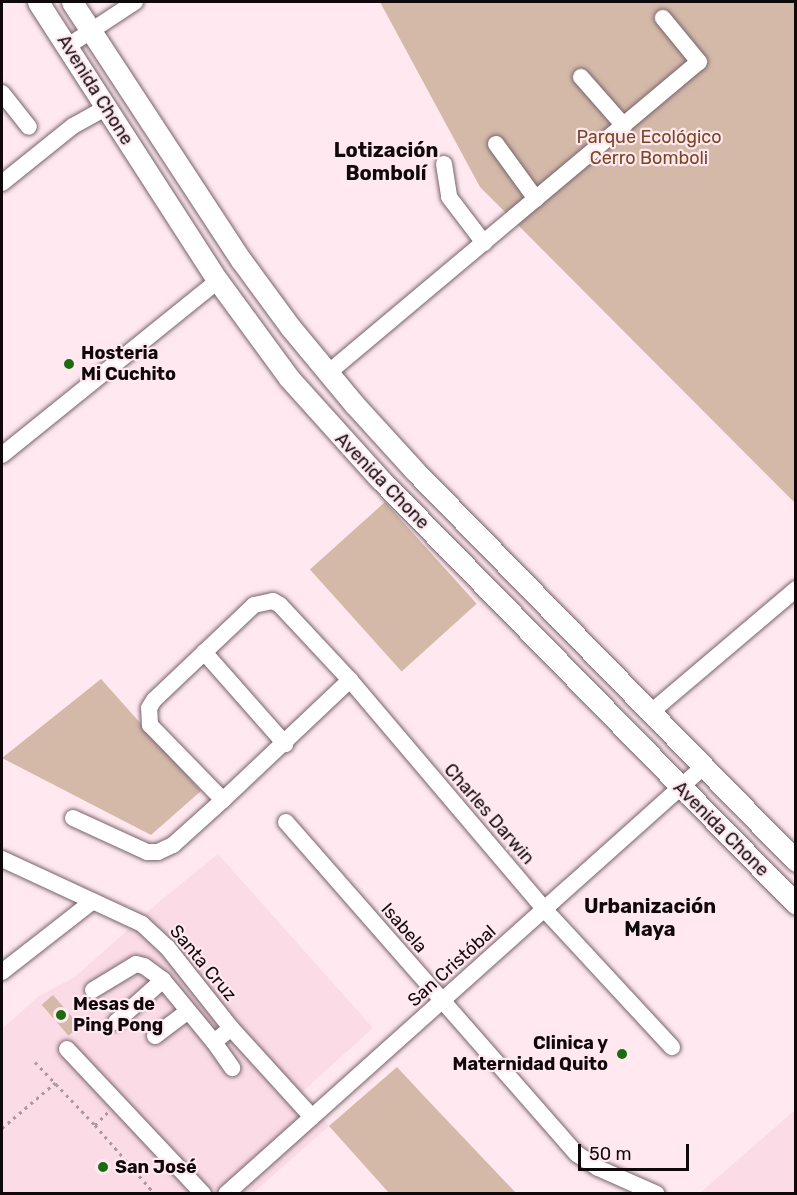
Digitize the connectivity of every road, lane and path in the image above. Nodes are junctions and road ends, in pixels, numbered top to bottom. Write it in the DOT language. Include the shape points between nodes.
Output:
graph roads {
  1 [pos="38,2"];
  2 [pos="72,2"];
  3 [pos="135,2"];
  4 [pos="663,18"];
  5 [pos="91,30"];
  6 [pos="68,46"];
  7 [pos="581,76"];
  8 [pos="2,93"];
  9 [pos="106,108"];
  10 [pos="624,126"];
  11 [pos="29,127"];
  12 [pos="496,144"];
  13 [pos="444,164"];
  14 [pos="2,183"];
  15 [pos="536,199"];
  16 [pos="484,243"];
  17 [pos="218,281"];
  18 [pos="328,373"];
  19 [pos="2,455"];
  20 [pos="795,590"];
  21 [pos="204,652"];
  22 [pos="350,680"];
  23 [pos="650,713"];
  24 [pos="285,744"];
  25 [pos="703,767"];
  26 [pos="681,788"];
  27 [pos="223,800"];
  28 [pos="73,818"];
  29 [pos="286,822"];
  30 [pos="2,859"];
  31 [pos="795,861"];
  32 [pos="93,901"];
  33 [pos="795,904"];
  34 [pos="545,909"];
  35 [pos="2,972"];
  36 [pos="163,980"];
  37 [pos="93,990"];
  38 [pos="442,1001"];
  39 [pos="188,1011"];
  40 [pos="116,1022"];
  41 [pos="231,1028"];
  42 [pos="155,1036"];
  43 [pos="214,1042"];
  44 [pos="672,1047"];
  45 [pos="67,1049"];
  46 [pos="35,1062"];
  47 [pos="232,1068"];
  48 [pos="55,1083"];
  49 [pos="117,1103"];
  50 [pos="312,1116"];
  51 [pos="95,1125"];
  52 [pos="2,1128"];
  53 [pos="155,1194"];
  54 [pos="203,1194"];
  55 [pos="226,1194"];
  56 [pos="657,1194"];
  1 -- 6 [label="main road, Avenida Chone"];
  2 -- 5 [label="main road, Avenida Chone"];
  3 -- 5 [label="street"];
  4 -- 10 [label="street" via="699,62"];
  5 -- 6 [label="street"];
  5 -- 18 [label="main road, Avenida Chone" via="242,260"];
  6 -- 9 [label="main road, Avenida Chone"];
  7 -- 10 [label="street"];
  8 -- 11 [label="street"];
  9 -- 14 [label="street" via="73,126"];
  9 -- 17 [label="main road, Avenida Chone"];
  10 -- 15 [label="street"];
  12 -- 15 [label="street"];
  13 -- 16 [label="street" via="449,197"];
  15 -- 16 [label="street"];
  16 -- 18 [label="street"];
  17 -- 19 [label="street"];
  17 -- 26 [label="main road, Avenida Chone" via="250,328 330,426"];
  18 -- 23 [label="main road, Avenida Chone" via="415,471"];
  20 -- 23 [label="street"];
  21 -- 22 [label="street, Charles Darwin" via="254,606 264,602 280,604"];
  21 -- 24 [label="street"];
  21 -- 27 [label="street" via="154,700 148,716 150,725"];
  22 -- 24 [label="street"];
  22 -- 34 [label="street, Charles Darwin"];
  23 -- 25 [label="main road, Avenida Chone"];
  24 -- 27 [label="street"];
  25 -- 26 [label="street, San Cristóbal"];
  25 -- 31 [label="main road, Avenida Chone"];
  26 -- 33 [label="main road, Avenida Chone"];
  26 -- 34 [label="street, San Cristóbal"];
  27 -- 28 [label="street" via="173,845 158,852 147,852"];
  29 -- 38 [label="street, Isabela"];
  30 -- 32 [label="street, Santa Cruz"];
  32 -- 35 [label="street"];
  32 -- 41 [label="street, Santa Cruz" via="142,924 167,947"];
  34 -- 38 [label="street, San Cristóbal"];
  34 -- 44 [label="street, Charles Darwin"];
  36 -- 37 [label="street" via="136,964"];
  36 -- 39 [label="street"];
  36 -- 40 [label="street"];
  38 -- 50 [label="street, San Cristóbal"];
  38 -- 56 [label="street, Isabela" via="577,1154 598,1168"];
  39 -- 42 [label="street"];
  39 -- 43 [label="street"];
  41 -- 43 [label="street"];
  41 -- 50 [label="street, Santa Cruz"];
  43 -- 47 [label="street"];
  45 -- 49 [label="street"];
  46 -- 48 [label="path"];
  48 -- 51 [label="path"];
  48 -- 52 [label="path"];
  49 -- 51 [label="path"];
  49 -- 54 [label="street"];
  50 -- 55 [label="street, San Cristóbal"];
  51 -- 53 [label="path"];
}
